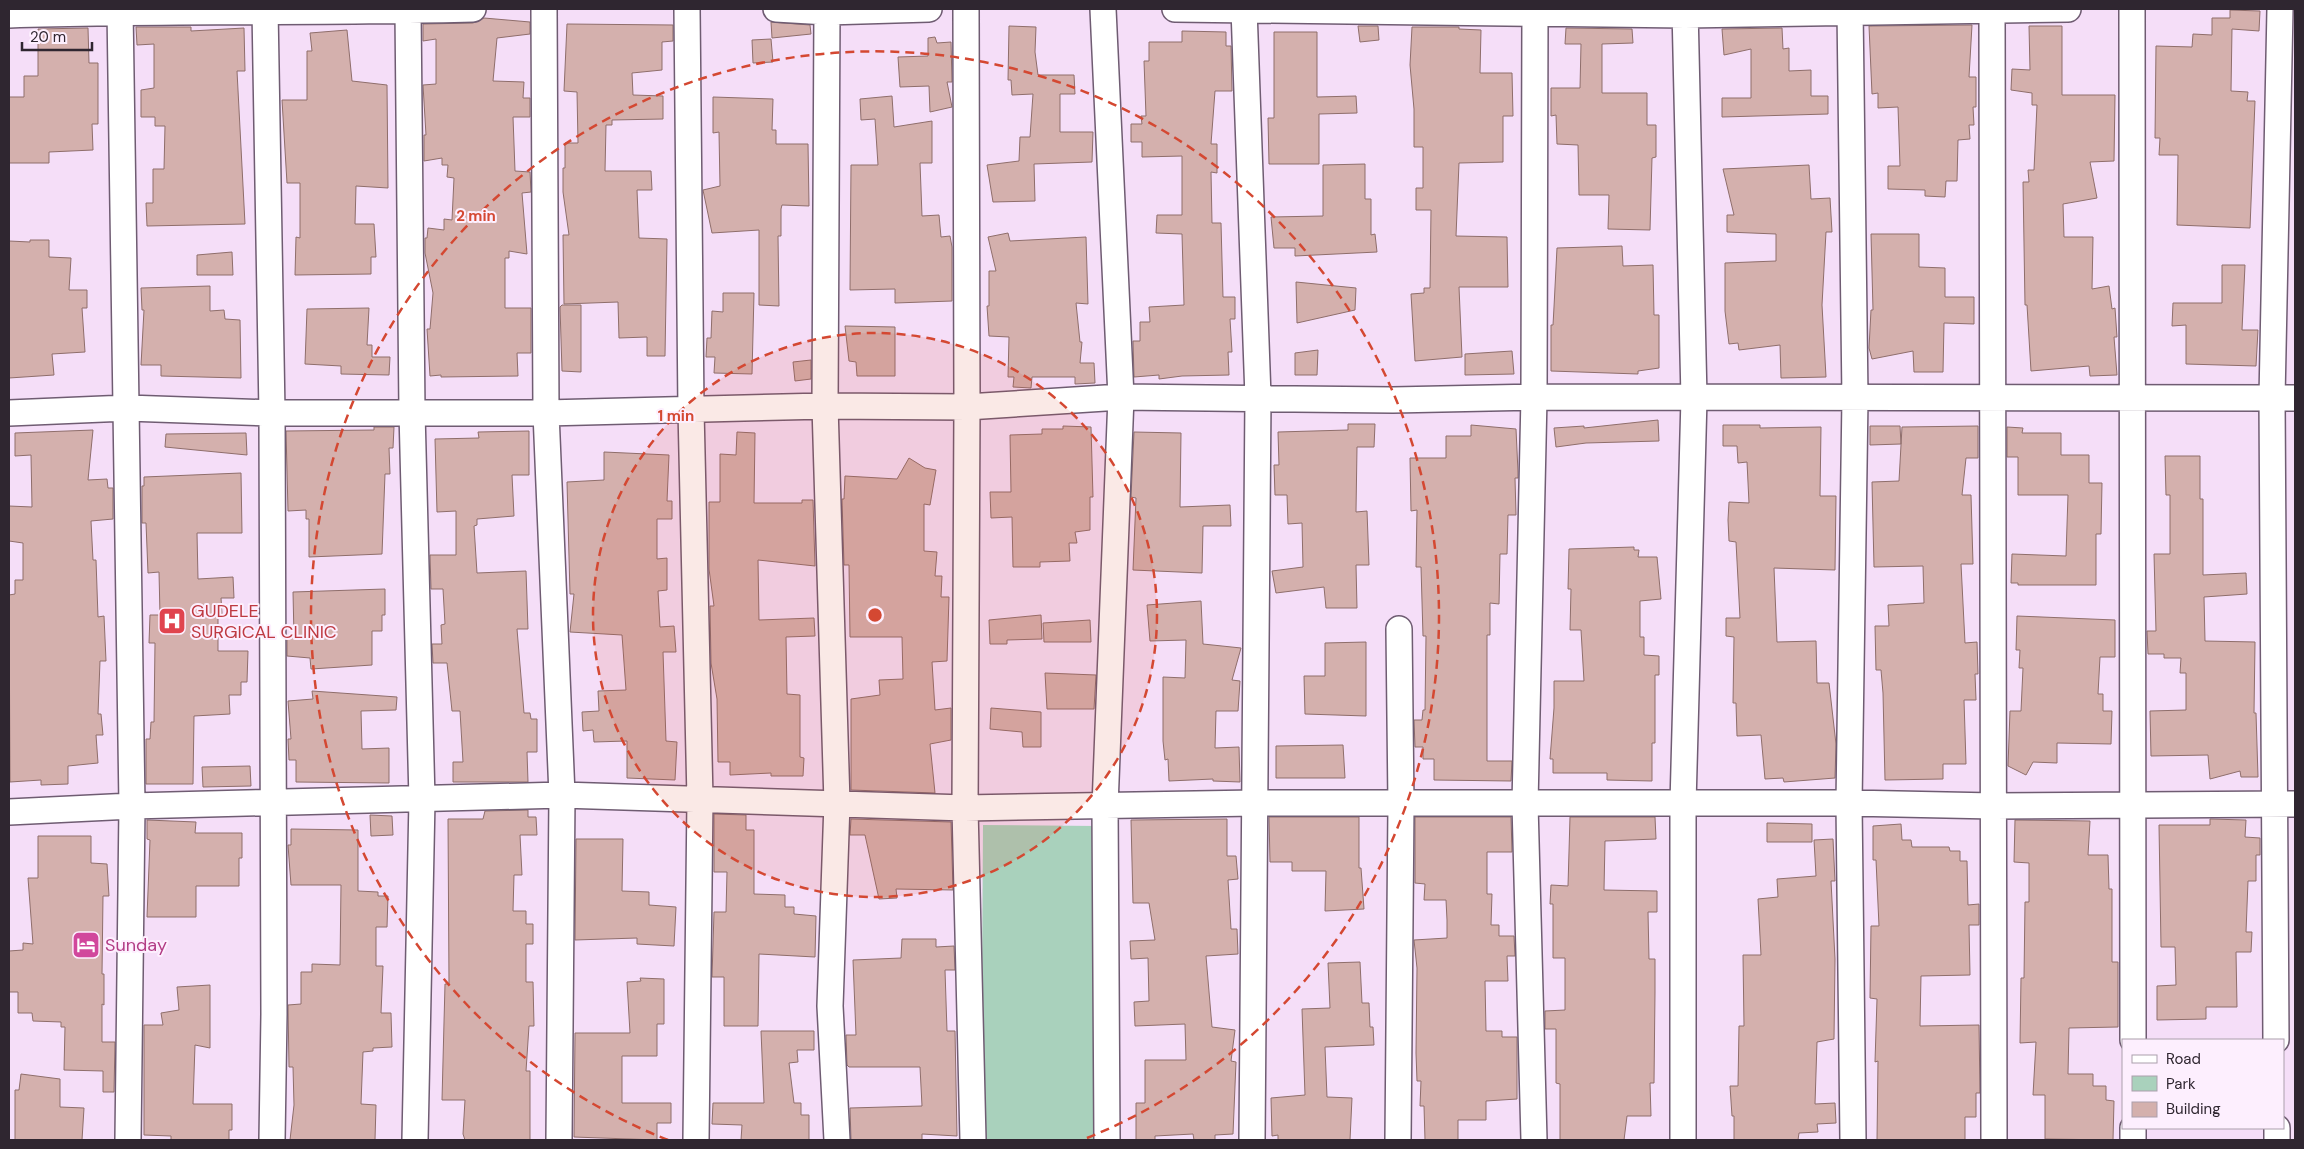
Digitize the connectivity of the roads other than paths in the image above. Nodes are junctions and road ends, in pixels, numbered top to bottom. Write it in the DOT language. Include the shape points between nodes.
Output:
graph roads {
  1 [pos="473,9"];
  2 [pos="544,9"];
  3 [pos="687,9"];
  4 [pos="776,9"];
  5 [pos="929,9"];
  6 [pos="966,9"];
  7 [pos="1103,9"];
  8 [pos="1176,9"];
  9 [pos="1244,9"];
  10 [pos="2068,9"];
  11 [pos="2132,9"];
  12 [pos="2280,9"];
  13 [pos="120,10"];
  14 [pos="827,10"];
  15 [pos="1992,10"];
  16 [pos="265,11"];
  17 [pos="408,11"];
  18 [pos="1399,11"];
  19 [pos="1535,11"];
  20 [pos="1850,11"];
  21 [pos="1685,12"];
  22 [pos="9,15"];
  23 [pos="1121,397"];
  24 [pos="1258,397"];
  25 [pos="1534,397"];
  26 [pos="1694,398"];
  27 [pos="1855,398"];
  28 [pos="1992,398"];
  29 [pos="2132,398"];
  30 [pos="2284,398"];
  31 [pos="825,406"];
  32 [pos="967,407"];
  33 [pos="128,408"];
  34 [pos="691,410"];
  35 [pos="412,412"];
  36 [pos="9,413"];
  37 [pos="272,413"];
  38 [pos="546,413"];
  39 [pos="1399,629"];
  40 [pos="562,795"];
  41 [pos="700,799"];
  42 [pos="422,800"];
  43 [pos="273,803"];
  44 [pos="837,803"];
  45 [pos="1255,803"];
  46 [pos="1849,803"];
  47 [pos="1525,804"];
  48 [pos="1683,804"];
  49 [pos="2285,804"];
  50 [pos="1402,805"];
  51 [pos="132,806"];
  52 [pos="1105,806"];
  53 [pos="1994,806"];
  54 [pos="2132,806"];
  55 [pos="965,808"];
  56 [pos="9,812"];
  57 [pos="2133,1039"];
  58 [pos="2276,1039"];
  59 [pos="128,1140"];
  60 [pos="272,1140"];
  61 [pos="415,1140"];
  62 [pos="559,1140"];
  63 [pos="696,1140"];
  64 [pos="837,1140"];
  65 [pos="973,1140"];
  66 [pos="1107,1140"];
  67 [pos="1252,1140"];
  68 [pos="1398,1140"];
  69 [pos="1534,1140"];
  70 [pos="1683,1140"];
  71 [pos="1853,1140"];
  72 [pos="1994,1140"];
  1 -- 17 [label="street"];
  2 -- 38 [label="street"];
  3 -- 34 [label="street"];
  4 -- 14 [label="street"];
  5 -- 14 [label="street"];
  6 -- 32 [label="street"];
  7 -- 23 [label="street"];
  8 -- 9 [label="street"];
  9 -- 18 [label="street"];
  9 -- 24 [label="street"];
  10 -- 15 [label="street"];
  11 -- 29 [label="street"];
  12 -- 30 [label="street"];
  13 -- 16 [label="street"];
  13 -- 22 [label="street"];
  13 -- 33 [label="street"];
  14 -- 31 [label="street"];
  15 -- 20 [label="street"];
  15 -- 28 [label="street"];
  16 -- 17 [label="street"];
  16 -- 37 [label="street"];
  17 -- 35 [label="street"];
  18 -- 19 [label="street"];
  19 -- 21 [label="street"];
  19 -- 25 [label="street"];
  20 -- 21 [label="street"];
  20 -- 27 [label="street"];
  21 -- 26 [label="street"];
  23 -- 24 [label="street"];
  23 -- 32 [label="street"];
  23 -- 52 [label="street"];
  24 -- 25 [label="street" via="1393,400"];
  24 -- 45 [label="street"];
  25 -- 26 [label="street"];
  25 -- 47 [label="street"];
  26 -- 27 [label="street"];
  26 -- 48 [label="street"];
  27 -- 28 [label="street"];
  27 -- 46 [label="street"];
  28 -- 29 [label="street"];
  28 -- 53 [label="street"];
  29 -- 30 [label="street"];
  29 -- 54 [label="street"];
  30 -- 49 [label="street"];
  31 -- 32 [label="street"];
  31 -- 34 [label="street"];
  31 -- 44 [label="street"];
  32 -- 55 [label="street"];
  33 -- 36 [label="street"];
  33 -- 37 [label="street"];
  33 -- 51 [label="street"];
  34 -- 38 [label="street"];
  34 -- 41 [label="street"];
  35 -- 37 [label="street"];
  35 -- 38 [label="street"];
  35 -- 42 [label="street"];
  37 -- 43 [label="street"];
  38 -- 40 [label="street"];
  39 -- 50 [label="street"];
  40 -- 41 [label="street"];
  40 -- 42 [label="street"];
  40 -- 62 [label="street"];
  41 -- 44 [label="street"];
  41 -- 63 [label="street"];
  42 -- 43 [label="street"];
  42 -- 61 [label="street"];
  43 -- 51 [label="street"];
  43 -- 60 [label="street"];
  44 -- 55 [label="street"];
  44 -- 64 [label="street" via="830,1006"];
  45 -- 50 [label="street"];
  45 -- 52 [label="street"];
  45 -- 67 [label="street"];
  46 -- 48 [label="street"];
  46 -- 53 [label="street"];
  46 -- 71 [label="street"];
  47 -- 48 [label="street"];
  47 -- 50 [label="street"];
  47 -- 69 [label="street"];
  48 -- 70 [label="street"];
  49 -- 54 [label="street"];
  49 -- 58 [label="street"];
  50 -- 68 [label="street"];
  51 -- 56 [label="street"];
  51 -- 59 [label="street"];
  52 -- 55 [label="street"];
  52 -- 66 [label="street"];
  53 -- 54 [label="street"];
  53 -- 72 [label="street"];
  54 -- 57 [label="street"];
  55 -- 65 [label="street"];
}
